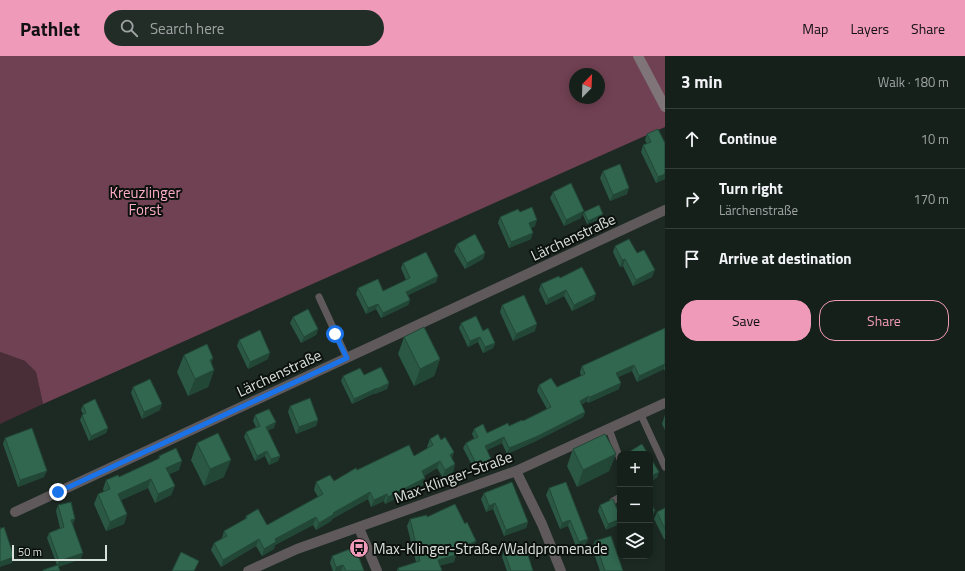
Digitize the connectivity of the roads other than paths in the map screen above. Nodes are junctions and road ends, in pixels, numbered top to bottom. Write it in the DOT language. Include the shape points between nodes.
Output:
graph roads {
  1 [pos="638,56"];
  2 [pos="665,107"];
  3 [pos="665,210"];
  4 [pos="318,297"];
  5 [pos="347,358"];
  6 [pos="665,404"];
  7 [pos="641,415"];
  8 [pos="609,429"];
  9 [pos="617,451"];
  10 [pos="665,467"];
  11 [pos="516,470"];
  12 [pos="617,499"];
  13 [pos="613,501"];
  14 [pos="14,512"];
  15 [pos="359,528"];
  16 [pos="248,571"];
  17 [pos="377,571"];
  18 [pos="561,571"];
  1 -- 2 [label="street"];
  3 -- 5 [label="street, Lärchenstraße"];
  4 -- 5 [label="lane"];
  5 -- 14 [label="street, Lärchenstraße"];
  6 -- 7 [label="street, Max-Klinger-Straße"];
  7 -- 8 [label="street, Max-Klinger-Straße"];
  7 -- 10 [label="lane"];
  8 -- 9 [label="lane"];
  8 -- 11 [label="street, Max-Klinger-Straße"];
  11 -- 15 [label="street, Max-Klinger-Straße"];
  11 -- 18 [label="street"];
  12 -- 13 [label="lane"];
  15 -- 16 [label="street, Max-Klinger-Straße"];
  15 -- 17 [label="street"];
}
